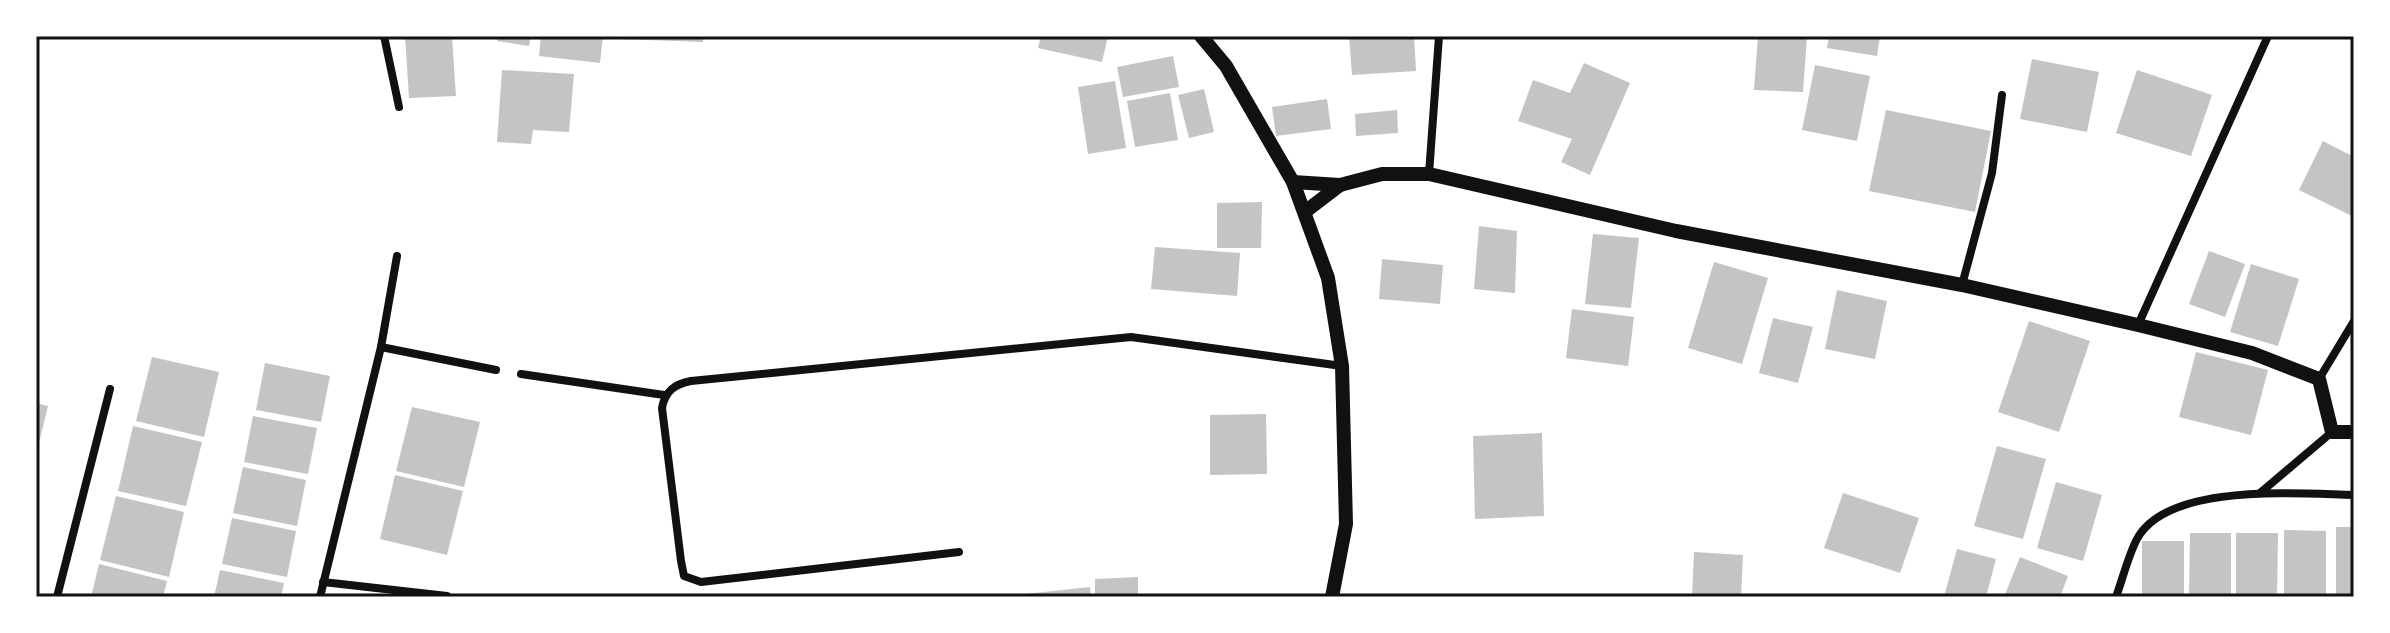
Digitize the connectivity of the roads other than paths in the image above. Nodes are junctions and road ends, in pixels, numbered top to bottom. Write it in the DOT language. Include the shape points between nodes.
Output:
graph roads {
  1 [pos="384,36"];
  2 [pos="1201,36"];
  3 [pos="1439,36"];
  4 [pos="2268,36"];
  5 [pos="2002,95"];
  6 [pos="399,107"];
  7 [pos="1429,174"];
  8 [pos="1293,182"];
  9 [pos="1340,185"];
  10 [pos="1306,211"];
  11 [pos="397,256"];
  12 [pos="1962,285"];
  13 [pos="2354,321"];
  14 [pos="2138,325"];
  15 [pos="381,347"];
  16 [pos="1342,366"];
  17 [pos="496,370"];
  18 [pos="521,374"];
  19 [pos="2319,379"];
  20 [pos="110,389"];
  21 [pos="664,395"];
  22 [pos="2332,432"];
  23 [pos="2354,432"];
  24 [pos="2259,494"];
  25 [pos="2354,495"];
  26 [pos="959,552"];
  27 [pos="323,582"];
  28 [pos="447,596"];
  29 [pos="57,597"];
  30 [pos="320,597"];
  31 [pos="1332,597"];
  32 [pos="2116,597"];
  1 -- 6 [label="street"];
  2 -- 8 [label="street" via="1226,66"];
  3 -- 7 [label="street"];
  4 -- 14 [label="street"];
  5 -- 12 [label="street" via="1992,173"];
  7 -- 9 [label="street" via="1382,174"];
  7 -- 12 [label="street" via="1676,231"];
  8 -- 9 [label="street"];
  8 -- 10 [label="street"];
  9 -- 10 [label="street"];
  10 -- 16 [label="street" via="1328,278"];
  11 -- 15 [label="street"];
  12 -- 14 [label="street"];
  13 -- 19 [label="street"];
  14 -- 19 [label="street" via="2252,353"];
  15 -- 17 [label="street"];
  15 -- 27 [label="street"];
  16 -- 21 [label="street" via="1131,337 691,381"];
  16 -- 31 [label="street" via="1346,524"];
  18 -- 21 [label="street"];
  19 -- 22 [label="street"];
  20 -- 29 [label="street"];
  21 -- 26 [label="street" via="681,561 689,579 701,582"];
  22 -- 23 [label="street"];
  22 -- 24 [label="street"];
  24 -- 25 [label="street"];
  24 -- 32 [label="street" via="2159,515 2138,537"];
  27 -- 28 [label="street"];
  27 -- 30 [label="street"];
}
